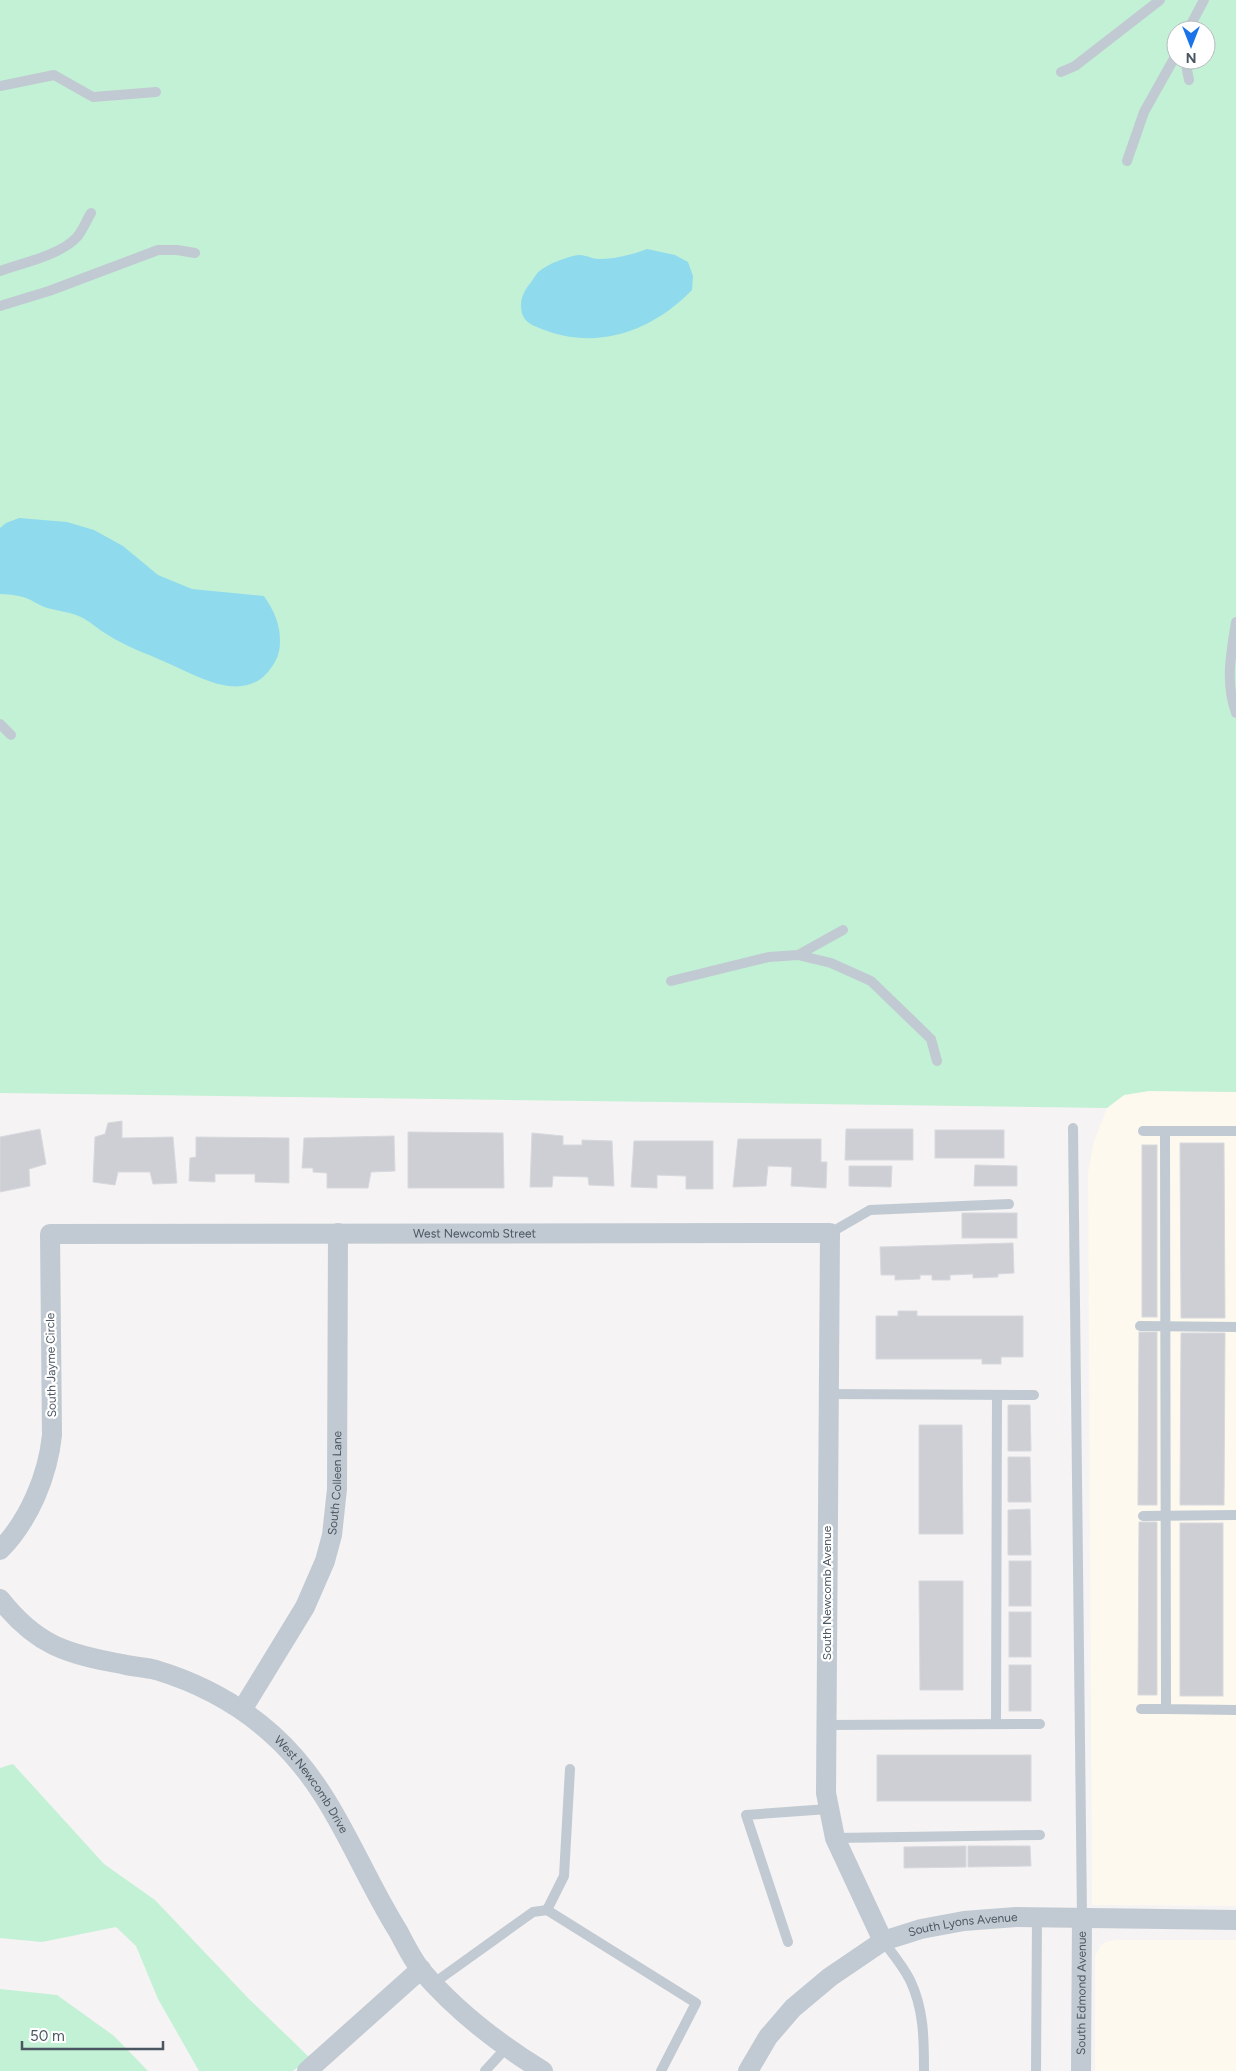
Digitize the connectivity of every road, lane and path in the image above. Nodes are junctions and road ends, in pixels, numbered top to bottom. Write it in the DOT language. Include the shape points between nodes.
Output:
graph roads {
  1 [pos="1160,0"];
  2 [pos="1204,0"];
  3 [pos="1193,20"];
  4 [pos="1168,70"];
  5 [pos="1187,70"];
  6 [pos="1061,72"];
  7 [pos="1189,80"];
  8 [pos="0,86"];
  9 [pos="156,92"];
  10 [pos="1127,161"];
  11 [pos="91,213"];
  12 [pos="195,253"];
  13 [pos="0,271"];
  14 [pos="0,306"];
  15 [pos="1236,622"];
  16 [pos="1236,713"];
  17 [pos="0,724"];
  18 [pos="11,735"];
  19 [pos="843,930"];
  20 [pos="798,955"];
  21 [pos="671,981"];
  22 [pos="937,1061"];
  23 [pos="1073,1128"];
  24 [pos="1143,1131"];
  25 [pos="1165,1131"];
  26 [pos="1236,1131"];
  27 [pos="1008,1204"];
  28 [pos="338,1233"];
  29 [pos="830,1233"];
  30 [pos="119,1234"];
  31 [pos="1140,1326"];
  32 [pos="1165,1326"];
  33 [pos="1236,1327"];
  34 [pos="828,1394"];
  35 [pos="997,1395"];
  36 [pos="1034,1395"];
  37 [pos="1236,1515"];
  38 [pos="1144,1516"];
  39 [pos="1166,1516"];
  40 [pos="0,1550"];
  41 [pos="0,1599"];
  42 [pos="1141,1709"];
  43 [pos="1166,1709"];
  44 [pos="242,1710"];
  45 [pos="1236,1710"];
  46 [pos="996,1724"];
  47 [pos="1040,1724"];
  48 [pos="826,1725"];
  49 [pos="570,1769"];
  50 [pos="828,1810"];
  51 [pos="1040,1835"];
  52 [pos="835,1838"];
  53 [pos="547,1910"];
  54 [pos="1037,1917"];
  55 [pos="1082,1917"];
  56 [pos="1236,1920"];
  57 [pos="883,1941"];
  58 [pos="788,1942"];
  59 [pos="427,1976"];
  60 [pos="507,2047"];
  61 [pos="307,2071"];
  62 [pos="485,2071"];
  63 [pos="543,2071"];
  64 [pos="661,2071"];
  65 [pos="748,2071"];
  66 [pos="924,2071"];
  67 [pos="1036,2071"];
  68 [pos="1081,2071"];
  1 -- 6 [label="lane" via="1076,66"];
  2 -- 3 [label="lane"];
  4 -- 10 [label="lane" via="1144,112"];
  5 -- 7 [label="lane"];
  8 -- 9 [label="lane" via="54,75 93,97"];
  11 -- 13 [label="lane" via="76,238 66,246"];
  12 -- 14 [label="lane" via="158,250"];
  15 -- 16 [label="lane" via="1228,672"];
  17 -- 18 [label="lane"];
  19 -- 20 [label="lane"];
  20 -- 21 [label="lane" via="769,957"];
  20 -- 22 [label="lane" via="831,963 871,981 931,1039"];
  23 -- 55 [label="lane"];
  24 -- 25 [label="lane"];
  25 -- 26 [label="lane"];
  25 -- 32 [label="lane"];
  27 -- 29 [label="lane" via="870,1210"];
  28 -- 29 [label="street, West Newcomb Street"];
  28 -- 30 [label="street, West Newcomb Street"];
  28 -- 44 [label="street, South Colleen Lane" via="337,1489 332,1535 326,1561 305,1607"];
  29 -- 34 [label="street, South Newcomb Avenue"];
  30 -- 40 [label="street, South Jayme Circle" via="50,1234 50,1458 43,1480 17,1532"];
  31 -- 32 [label="lane"];
  32 -- 33 [label="lane"];
  32 -- 39 [label="lane"];
  34 -- 35 [label="lane"];
  34 -- 48 [label="street, South Newcomb Avenue"];
  35 -- 36 [label="lane"];
  35 -- 46 [label="lane"];
  37 -- 39 [label="lane"];
  38 -- 39 [label="lane"];
  39 -- 43 [label="lane"];
  41 -- 44 [label="street, West Newcomb Drive" via="25,1628 51,1645 79,1655 154,1670 184,1680"];
  42 -- 43 [label="lane"];
  43 -- 45 [label="lane"];
  44 -- 59 [label="street, West Newcomb Drive" via="297,1760 325,1797 342,1824 380,1903"];
  46 -- 47 [label="lane"];
  46 -- 48 [label="lane"];
  48 -- 50 [label="street, South Newcomb Avenue"];
  49 -- 53 [label="lane" via="564,1876"];
  50 -- 52 [label="street, South Newcomb Avenue"];
  50 -- 58 [label="lane" via="746,1815"];
  51 -- 52 [label="lane"];
  52 -- 57 [label="street, South Newcomb Avenue"];
  53 -- 59 [label="lane" via="533,1912"];
  53 -- 64 [label="lane" via="696,2003"];
  54 -- 55 [label="street, South Lyons Avenue"];
  54 -- 57 [label="street, South Lyons Avenue" via="964,1921"];
  54 -- 67 [label="lane"];
  55 -- 56 [label="street, South Lyons Avenue"];
  55 -- 68 [label="street, South Edmond Avenue"];
  57 -- 65 [label="street, South Lyons Avenue" via="830,1977 793,2008 768,2037"];
  57 -- 66 [label="lane" via="909,1979 920,2005 924,2028"];
  59 -- 60 [label="street, West Newcomb Drive" via="459,2008"];
  59 -- 61 [label="street"];
  60 -- 62 [label="lane"];
  60 -- 63 [label="street, West Newcomb Drive"];
}
